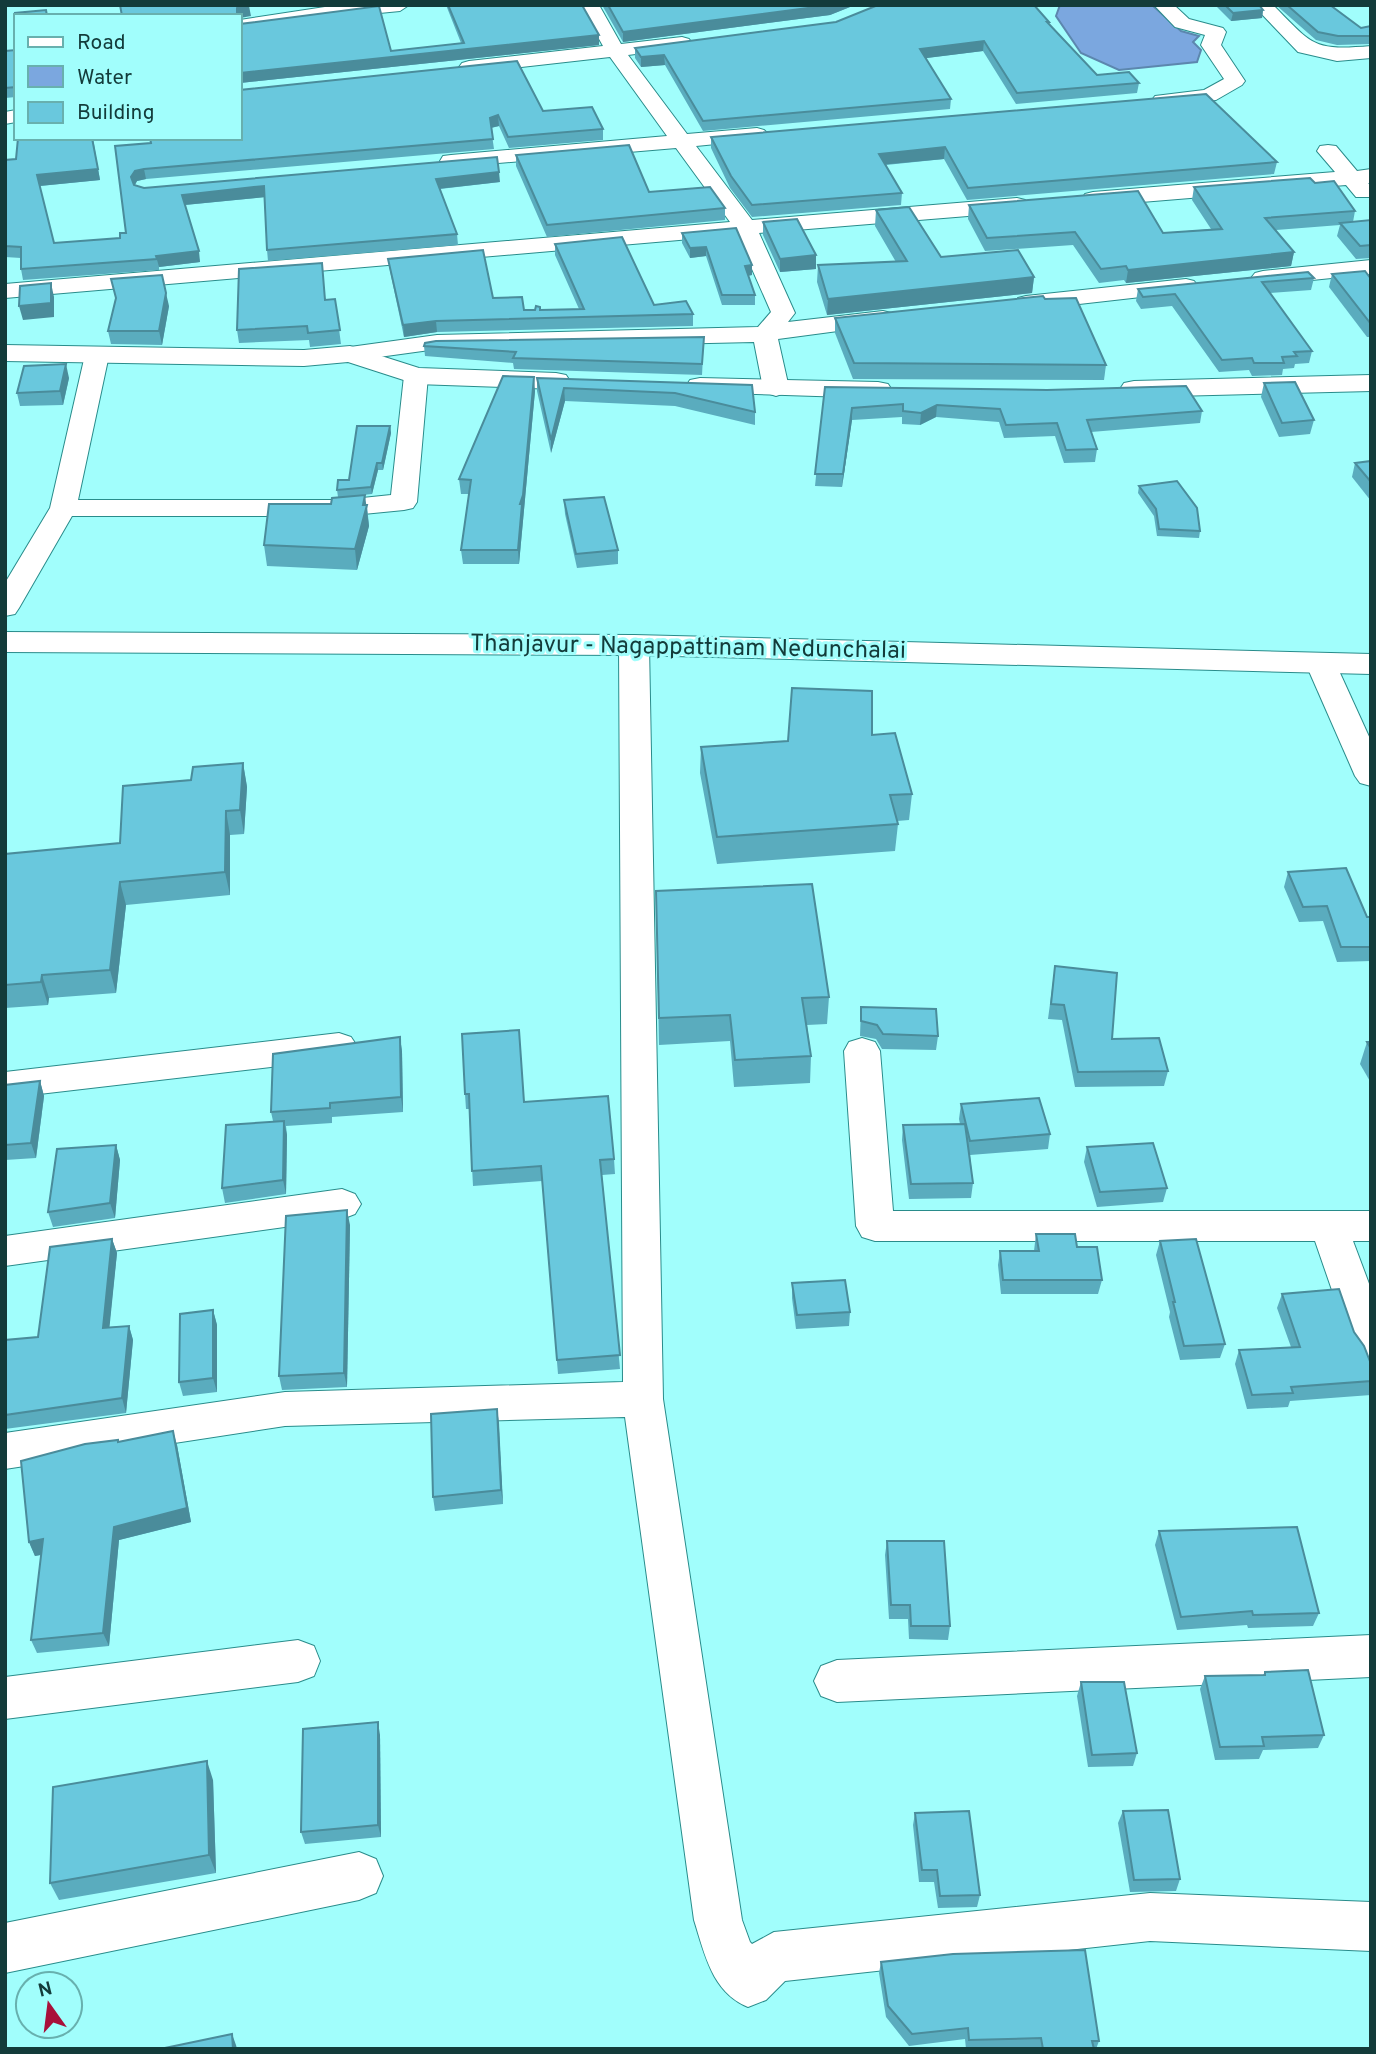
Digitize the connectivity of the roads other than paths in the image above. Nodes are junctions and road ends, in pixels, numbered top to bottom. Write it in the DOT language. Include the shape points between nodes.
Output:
graph roads {
  1 [pos="400,5"];
  2 [pos="589,5"];
  3 [pos="1163,5"];
  4 [pos="1262,5"];
  5 [pos="267,13"];
  6 [pos="242,25"];
  7 [pos="698,41"];
  8 [pos="615,52"];
  9 [pos="1371,52"];
  10 [pos="449,70"];
  11 [pos="1140,102"];
  12 [pos="780,132"];
  13 [pos="683,140"];
  14 [pos="1328,151"];
  15 [pos="435,163"];
  16 [pos="1362,177"];
  17 [pos="1077,200"];
  18 [pos="1371,200"];
  19 [pos="1035,204"];
  20 [pos="745,227"];
  21 [pos="1371,267"];
  22 [pos="1234,281"];
  23 [pos="1207,284"];
  24 [pos="5,291"];
  25 [pos="1003,305"];
  26 [pos="908,315"];
  27 [pos="765,334"];
  28 [pos="5,353"];
  29 [pos="350,354"];
  30 [pos="97,355"];
  31 [pos="416,376"];
  32 [pos="582,382"];
  33 [pos="1371,383"];
  34 [pos="679,385"];
  35 [pos="776,388"];
  36 [pos="897,390"];
  37 [pos="1113,390"];
  38 [pos="63,508"];
  39 [pos="5,608"];
  40 [pos="5,642"];
  41 [pos="634,645"];
  42 [pos="1320,662"];
  43 [pos="1371,664"];
  44 [pos="1371,776"];
  45 [pos="365,1043"];
  46 [pos="862,1051"];
  47 [pos="5,1085"];
  48 [pos="342,1204"];
  49 [pos="1329,1226"];
  50 [pos="1371,1226"];
  51 [pos="5,1251"];
  52 [pos="1371,1345"];
  53 [pos="643,1399"];
  54 [pos="5,1451"];
  55 [pos="1371,1656"];
  56 [pos="298,1661"];
  57 [pos="838,1681"];
  58 [pos="5,1698"];
  59 [pos="359,1876"];
  60 [pos="1371,1927"];
  61 [pos="5,1948"];
  1 -- 5 [label="street"];
  2 -- 8 [label="street"];
  3 -- 11 [label="street" via="1182,23 1216,33 1211,45 1235,81 1209,96"];
  4 -- 9 [label="street" via="1306,48 1337,55"];
  5 -- 6 [label="street"];
  7 -- 8 [label="street"];
  8 -- 10 [label="street"];
  8 -- 13 [label="street"];
  12 -- 13 [label="street"];
  13 -- 15 [label="street"];
  13 -- 20 [label="street"];
  14 -- 16 [label="street"];
  16 -- 17 [label="street"];
  16 -- 18 [label="street"];
  19 -- 20 [label="street"];
  20 -- 24 [label="street" via="347,265"];
  20 -- 27 [label="street" via="783,313"];
  21 -- 22 [label="street"];
  23 -- 25 [label="street"];
  26 -- 27 [label="street"];
  27 -- 29 [label="street" via="438,342"];
  27 -- 35 [label="street"];
  28 -- 30 [label="main road"];
  29 -- 30 [label="main road" via="304,358"];
  29 -- 31 [label="main road"];
  30 -- 38 [label="street"];
  31 -- 32 [label="main road"];
  31 -- 38 [label="street" via="404,502 343,508"];
  33 -- 37 [label="main road"];
  34 -- 35 [label="main road"];
  35 -- 36 [label="main road"];
  38 -- 39 [label="street"];
  40 -- 41 [label="main road, Thanjavur - Nagappattinam Nedunchalai"];
  41 -- 42 [label="main road, Thanjavur - Nagappattinam Nedunchalai"];
  41 -- 53 [label="street"];
  42 -- 43 [label="main road, Thanjavur - Nagappattinam Nedunchalai"];
  42 -- 44 [label="street"];
  45 -- 47 [label="street"];
  46 -- 49 [label="street" via="875,1226"];
  48 -- 51 [label="street"];
  49 -- 50 [label="street"];
  49 -- 52 [label="street"];
  53 -- 54 [label="street" via="285,1409"];
  53 -- 60 [label="street" via="718,1920 730,1956 748,1982 774,1957 1150,1917"];
  55 -- 57 [label="street"];
  56 -- 58 [label="street"];
  59 -- 61 [label="street"];
}
